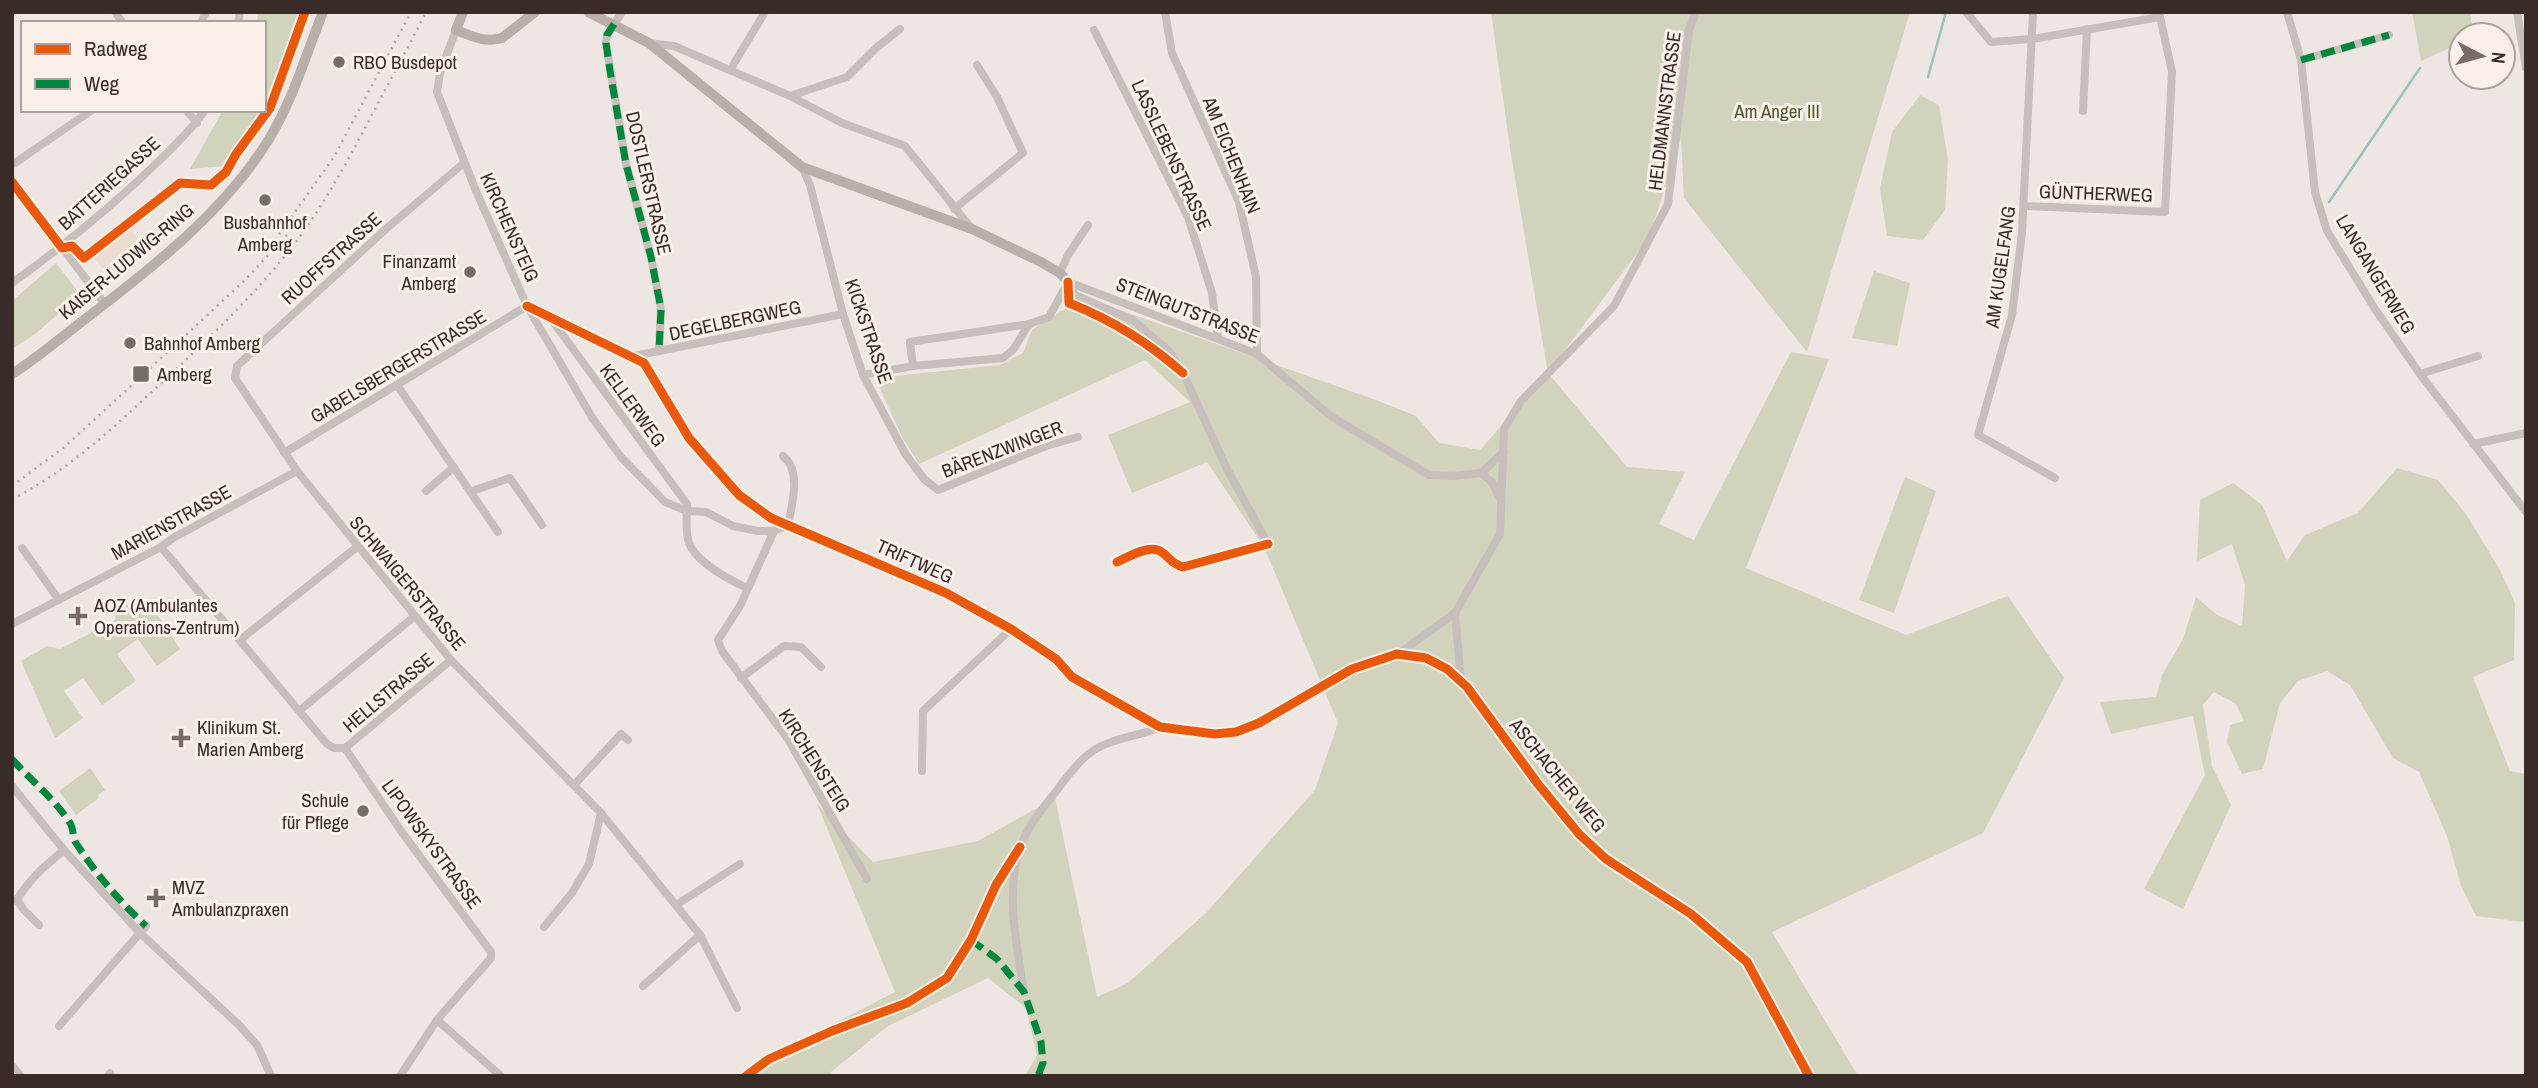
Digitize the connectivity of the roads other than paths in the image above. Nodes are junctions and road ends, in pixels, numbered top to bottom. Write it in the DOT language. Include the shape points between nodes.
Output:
graph roads {
  1 [pos="323,12"];
  2 [pos="463,12"];
  3 [pos="534,12"];
  4 [pos="588,12"];
  5 [pos="622,12"];
  6 [pos="765,12"];
  7 [pos="1165,12"];
  8 [pos="1696,12"];
  9 [pos="1966,12"];
  10 [pos="2034,12"];
  11 [pos="2287,12"];
  12 [pos="2517,12"];
  13 [pos="2160,14"];
  14 [pos="614,24"];
  15 [pos="900,29"];
  16 [pos="2087,29"];
  17 [pos="456,30"];
  18 [pos="1094,30"];
  19 [pos="2389,35"];
  20 [pos="2032,39"];
  21 [pos="649,43"];
  22 [pos="2301,60"];
  23 [pos="977,65"];
  24 [pos="2526,68"];
  25 [pos="730,70"];
  26 [pos="790,96"];
  27 [pos="2083,111"];
  28 [pos="89,112"];
  29 [pos="188,112"];
  30 [pos="204,112"];
  31 [pos="197,123"];
  32 [pos="464,163"];
  33 [pos="12,166"];
  34 [pos="802,167"];
  35 [pos="12,182"];
  36 [pos="2024,206"];
  37 [pos="954,209"];
  38 [pos="1088,225"];
  39 [pos="972,229"];
  40 [pos="62,248"];
  41 [pos="1064,277"];
  42 [pos="12,283"];
  43 [pos="105,304"];
  44 [pos="527,306"];
  45 [pos="843,314"];
  46 [pos="551,318"];
  47 [pos="1029,324"];
  48 [pos="1218,338"];
  49 [pos="659,351"];
  50 [pos="1257,354"];
  51 [pos="634,356"];
  52 [pos="2478,356"];
  53 [pos="913,366"];
  54 [pos="12,374"];
  55 [pos="2420,374"];
  56 [pos="863,375"];
  57 [pos="238,385"];
  58 [pos="397,385"];
  59 [pos="2526,433"];
  60 [pos="1078,437"];
  61 [pos="2473,444"];
  62 [pos="1504,452"];
  63 [pos="284,453"];
  64 [pos="783,456"];
  65 [pos="454,467"];
  66 [pos="297,471"];
  67 [pos="1481,473"];
  68 [pos="2055,478"];
  69 [pos="426,491"];
  70 [pos="472,491"];
  71 [pos="938,491"];
  72 [pos="1502,501"];
  73 [pos="687,511"];
  74 [pos="2526,512"];
  75 [pos="542,524"];
  76 [pos="788,525"];
  77 [pos="774,531"];
  78 [pos="498,532"];
  79 [pos="161,547"];
  80 [pos="357,547"];
  81 [pos="22,548"];
  82 [pos="1117,562"];
  83 [pos="747,588"];
  84 [pos="59,600"];
  85 [pos="1455,613"];
  86 [pos="415,616"];
  87 [pos="12,624"];
  88 [pos="1011,629"];
  89 [pos="240,640"];
  90 [pos="1397,654"];
  91 [pos="450,660"];
  92 [pos="821,667"];
  93 [pos="741,678"];
  94 [pos="1334,679"];
  95 [pos="1461,681"];
  96 [pos="300,710"];
  97 [pos="1160,727"];
  98 [pos="628,740"];
  99 [pos="345,748"];
  100 [pos="922,771"];
  101 [pos="574,785"];
  102 [pos="12,786"];
  103 [pos="601,813"];
  104 [pos="64,850"];
  105 [pos="740,864"];
  106 [pos="867,879"];
  107 [pos="676,905"];
  108 [pos="39,925"];
  109 [pos="544,927"];
  110 [pos="143,929"];
  111 [pos="700,934"];
  112 [pos="643,985"];
  113 [pos="1024,992"];
  114 [pos="737,1008"];
  115 [pos="438,1020"];
  116 [pos="59,1026"];
  117 [pos="12,1066"];
  118 [pos="21,1076"];
  119 [pos="271,1076"];
  120 [pos="400,1076"];
  121 [pos="501,1076"];
  122 [pos="1809,1076"];
  1 -- 43 [label="street, KAISER-LUDWIG-RING" via="285,112 243,177 212,211"];
  2 -- 17 [label="street"];
  3 -- 17 [label="street" via="496,40"];
  4 -- 14 [label="street, STEINGUTSTRASSE"];
  5 -- 14 [label="street"];
  6 -- 25 [label="street"];
  7 -- 50 [label="street, AM EICHENHAIN" via="1172,53 1239,202 1256,276"];
  8 -- 62 [label="street, HELDMANNSTRASSE" via="1689,30 1668,204 1614,306 1521,401 1504,429"];
  9 -- 20 [label="street" via="1991,42"];
  10 -- 20 [label="street, AM KUGELFANG"];
  11 -- 22 [label="street, LANGANGERWEG"];
  12 -- 24 [label="street"];
  13 -- 16 [label="street"];
  13 -- 36 [label="street, GÜNTHERWEG" via="2172,72 2165,212"];
  14 -- 21 [label="street, STEINGUTSTRASSE"];
  14 -- 49 [label="street, DOSTLERSTRASSE" via="606,43 626,164 661,309"];
  15 -- 26 [label="street" via="847,77"];
  16 -- 20 [label="street"];
  16 -- 27 [label="street"];
  17 -- 32 [label="street, KIRCHENSTEIG" via="437,92"];
  18 -- 48 [label="street, LASSLEBENSTRASSE" via="1188,217 1212,293"];
  19 -- 22 [label="street"];
  20 -- 36 [label="street, AM KUGELFANG"];
  21 -- 25 [label="street, STEINGUTSTRASSE" via="674,47"];
  21 -- 34 [label="street, STEINGUTSTRASSE"];
  22 -- 55 [label="street, LANGANGERWEG" via="2315,192 2327,231"];
  23 -- 37 [label="street" via="1023,153"];
  25 -- 26 [label="street, STEINGUTSTRASSE"];
  26 -- 37 [label="street, STEINGUTSTRASSE" via="842,123 905,146"];
  28 -- 33 [label="street"];
  29 -- 31 [label="street"];
  30 -- 31 [label="street, BATTERIEGASSE"];
  31 -- 40 [label="street, BATTERIEGASSE"];
  32 -- 44 [label="street, KIRCHENSTEIG"];
  32 -- 57 [label="street, RUOFFSTRASSE" via="237,366"];
  34 -- 39 [label="street, STEINGUTSTRASSE"];
  34 -- 45 [label="street, KICKSTRASSE"];
  35 -- 40 [label="street"];
  36 -- 68 [label="street, AM KUGELFANG" via="2012,316 1978,435"];
  37 -- 39 [label="street, STEINGUTSTRASSE"];
  38 -- 41 [label="street" via="1068,255"];
  39 -- 41 [label="street, STEINGUTSTRASSE"];
  40 -- 42 [label="street, BATTERIEGASSE"];
  40 -- 43 [label="street"];
  41 -- 47 [label="street" via="1049,317"];
  41 -- 48 [label="street, STEINGUTSTRASSE"];
  41 -- 82 [label="street, STEINGUTSTRASSE" via="1075,295 1134,321 1169,351 1268,544 1183,567 1150,549"];
  43 -- 54 [label="street, KAISER-LUDWIG-RING"];
  44 -- 46 [label="street, TRIFTWEG"];
  44 -- 58 [label="street, GABELSBERGERSTRASSE"];
  44 -- 73 [label="street, KIRCHENSTEIG" via="593,419 621,457 659,499"];
  45 -- 49 [label="street, DEGELBERGWEG"];
  45 -- 56 [label="street, KICKSTRASSE"];
  46 -- 51 [label="street, TRIFTWEG"];
  46 -- 73 [label="street, KELLERWEG" via="687,503"];
  47 -- 53 [label="street" via="1003,358"];
  47 -- 53 [label="street" via="910,342"];
  48 -- 50 [label="street, STEINGUTSTRASSE"];
  49 -- 51 [label="street, DEGELBERGWEG"];
  50 -- 67 [label="street, STEINGUTSTRASSE" via="1332,417 1429,475"];
  51 -- 76 [label="street, TRIFTWEG" via="644,363 689,438 739,495 771,519"];
  52 -- 55 [label="street"];
  53 -- 56 [label="street"];
  55 -- 61 [label="street, LANGANGERWEG"];
  56 -- 71 [label="street, KICKSTRASSE" via="906,455"];
  57 -- 63 [label="street, SCHWAIGERSTRASSE"];
  58 -- 63 [label="street, GABELSBERGERSTRASSE"];
  58 -- 65 [label="street"];
  59 -- 61 [label="street"];
  60 -- 71 [label="street, BÄRENZWINGER"];
  61 -- 74 [label="street, LANGANGERWEG"];
  62 -- 67 [label="street"];
  62 -- 72 [label="street, HELDMANNSTRASSE"];
  63 -- 66 [label="street, SCHWAIGERSTRASSE"];
  64 -- 76 [label="street" via="793,468"];
  65 -- 69 [label="street"];
  65 -- 70 [label="street"];
  66 -- 79 [label="street, MARIENSTRASSE"];
  66 -- 80 [label="street, SCHWAIGERSTRASSE"];
  67 -- 72 [label="street"];
  70 -- 75 [label="street" via="510,478"];
  70 -- 78 [label="street"];
  72 -- 85 [label="street, HELDMANNSTRASSE" via="1500,534"];
  73 -- 77 [label="street, KIRCHENSTEIG" via="706,512 733,526"];
  73 -- 83 [label="street" via="687,532 694,552"];
  76 -- 77 [label="street, KIRCHENSTEIG"];
  76 -- 88 [label="street, TRIFTWEG" via="946,593"];
  77 -- 83 [label="street, KIRCHENSTEIG"];
  79 -- 84 [label="street, MARIENSTRASSE"];
  79 -- 89 [label="street"];
  80 -- 86 [label="street, SCHWAIGERSTRASSE"];
  80 -- 89 [label="street"];
  81 -- 84 [label="street"];
  83 -- 93 [label="street, KIRCHENSTEIG" via="719,640"];
  84 -- 87 [label="street, MARIENSTRASSE"];
  85 -- 90 [label="street"];
  85 -- 95 [label="street"];
  86 -- 91 [label="street, SCHWAIGERSTRASSE"];
  86 -- 96 [label="street"];
  88 -- 97 [label="street, TRIFTWEG" via="1056,659 1072,677"];
  88 -- 100 [label="street" via="923,711"];
  89 -- 96 [label="street"];
  90 -- 94 [label="street, ASCHACHER WEG"];
  90 -- 95 [label="street, ASCHACHER WEG" via="1426,658"];
  91 -- 99 [label="street, HELLSTRASSE"];
  91 -- 101 [label="street, SCHWAIGERSTRASSE"];
  92 -- 93 [label="street" via="801,648 784,646"];
  93 -- 106 [label="street, KIRCHENSTEIG" via="788,739"];
  94 -- 97 [label="street, TRIFTWEG" via="1236,732"];
  95 -- 122 [label="street, ASCHACHER WEG" via="1579,834 1606,859 1692,914 1747,962"];
  96 -- 99 [label="street" via="327,744"];
  97 -- 113 [label="street" via="1115,739 1092,751 1070,772 1020,847 1013,888"];
  98 -- 101 [label="street" via="621,734"];
  99 -- 115 [label="street, LIPOWSKYSTRASSE" via="491,952 491,958"];
  101 -- 103 [label="street, SCHWAIGERSTRASSE"];
  102 -- 104 [label="street"];
  103 -- 107 [label="street, SCHWAIGERSTRASSE"];
  103 -- 109 [label="street" via="589,864"];
  104 -- 108 [label="street" via="17,900"];
  104 -- 110 [label="street"];
  105 -- 107 [label="street"];
  107 -- 111 [label="street, SCHWAIGERSTRASSE"];
  110 -- 116 [label="street"];
  110 -- 119 [label="street" via="257,1045"];
  111 -- 112 [label="street"];
  111 -- 114 [label="street, SCHWAIGERSTRASSE"];
  115 -- 120 [label="street"];
  115 -- 121 [label="street"];
  117 -- 118 [label="street"];
}
